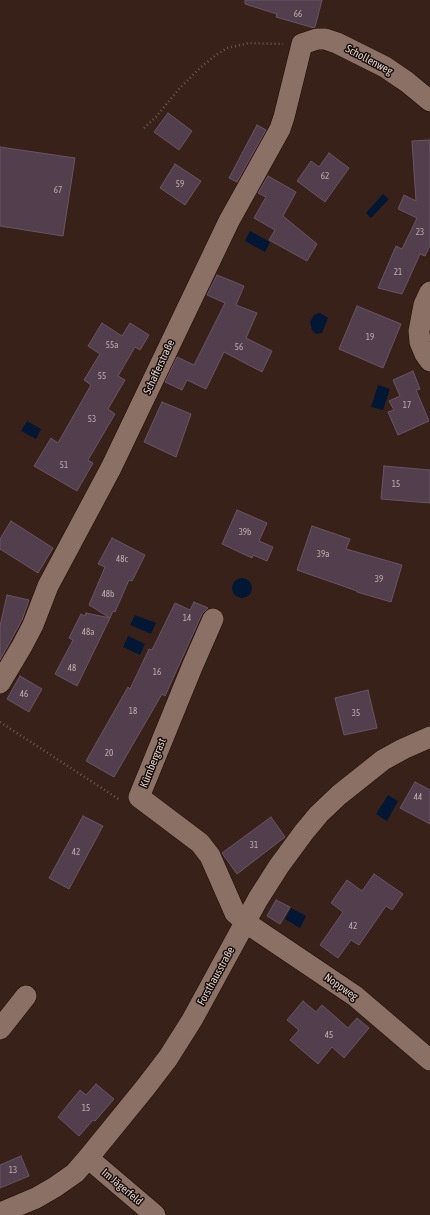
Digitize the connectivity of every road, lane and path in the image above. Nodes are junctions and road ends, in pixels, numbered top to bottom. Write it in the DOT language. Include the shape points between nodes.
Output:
graph roads {
  1 [pos="302,44"];
  2 [pos="430,101"];
  3 [pos="144,128"];
  4 [pos="430,292"];
  5 [pos="430,361"];
  6 [pos="213,619"];
  7 [pos="0,683"];
  8 [pos="0,722"];
  9 [pos="430,737"];
  10 [pos="139,797"];
  11 [pos="245,922"];
  12 [pos="26,996"];
  13 [pos="0,1029"];
  14 [pos="430,1060"];
  15 [pos="88,1158"];
  16 [pos="0,1213"];
  17 [pos="155,1215"];
  1 -- 2 [label="street, Schollenweg" via="317,39 337,43 385,67"];
  1 -- 3 [label="path" via="249,43 228,48 201,67"];
  1 -- 7 [label="street, Schafferstraße" via="280,129 229,221 111,468 48,586 33,625"];
  4 -- 5 [label="street" via="424,305 419,331 420,342"];
  6 -- 10 [label="street, Kürnbergrast"];
  8 -- 10 [label="path" via="124,802"];
  9 -- 11 [label="street, Forsthausstraße" via="384,760 319,814 279,866"];
  10 -- 11 [label="street, Kürnbergrast" via="200,843 210,856 235,914"];
  11 -- 14 [label="street, Noppweg" via="355,996"];
  11 -- 15 [label="street, Forsthausstraße" via="192,1020 168,1058"];
  12 -- 13 [label="street"];
  15 -- 16 [label="street, Forsthausstraße" via="75,1173 55,1187"];
  15 -- 17 [label="street, Im Jägerfeld"];
}
